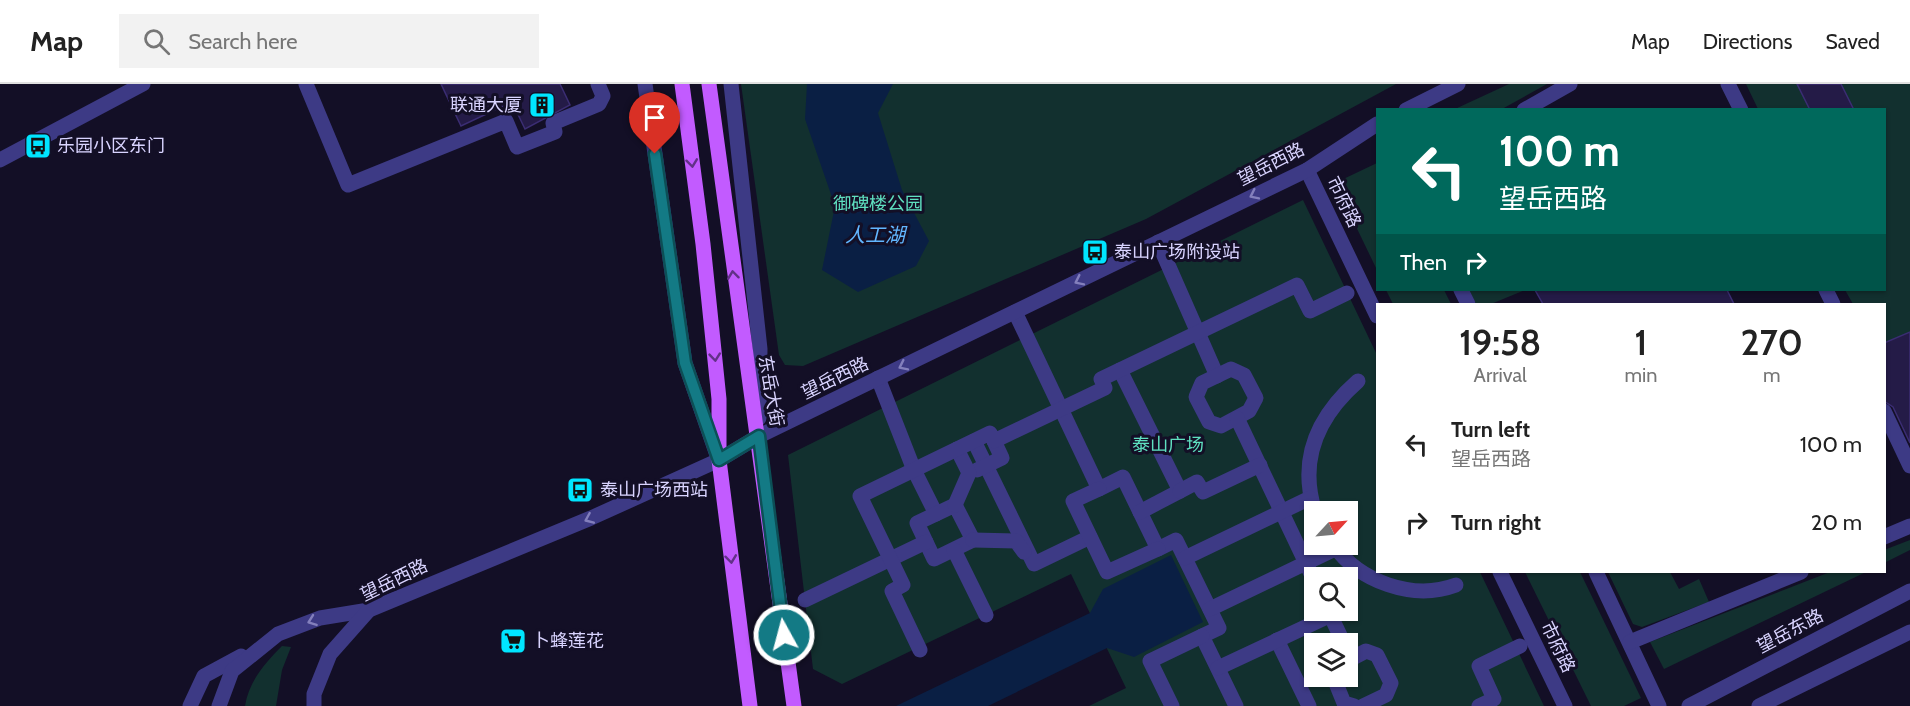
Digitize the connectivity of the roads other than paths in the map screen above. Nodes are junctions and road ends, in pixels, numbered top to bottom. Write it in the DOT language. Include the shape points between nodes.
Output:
graph roads {
  1 [pos="143,84"];
  2 [pos="306,84"];
  3 [pos="598,84"];
  4 [pos="645,84"];
  5 [pos="682,84"];
  6 [pos="709,84"];
  7 [pos="731,84"];
  8 [pos="1458,84"];
  9 [pos="1570,84"];
  10 [pos="1728,84"];
  11 [pos="1410,108"];
  12 [pos="1528,108"];
  13 [pos="1740,108"];
  14 [pos="1376,125"];
  15 [pos="0,160"];
  16 [pos="1307,170"];
  17 [pos="1158,242"];
  18 [pos="1347,293"];
  19 [pos="1015,312"];
  20 [pos="1376,314"];
  21 [pos="1198,333"];
  22 [pos="1120,370"];
  23 [pos="1217,376"];
  24 [pos="879,378"];
  25 [pos="1358,381"];
  26 [pos="1061,409"];
  27 [pos="1886,415"];
  28 [pos="1237,418"];
  29 [pos="759,436"];
  30 [pos="974,441"];
  31 [pos="994,441"];
  32 [pos="957,449"];
  33 [pos="719,460"];
  34 [pos="1260,465"];
  35 [pos="986,466"];
  36 [pos="1910,466"];
  37 [pos="914,470"];
  38 [pos="969,473"];
  39 [pos="1099,489"];
  40 [pos="1180,490"];
  41 [pos="1312,501"];
  42 [pos="955,505"];
  43 [pos="1304,507"];
  44 [pos="1140,512"];
  45 [pos="1282,512"];
  46 [pos="936,514"];
  47 [pos="1910,526"];
  48 [pos="1886,536"];
  49 [pos="1090,537"];
  50 [pos="973,540"];
  51 [pos="926,542"];
  52 [pos="1158,549"];
  53 [pos="954,550"];
  54 [pos="1320,555"];
  55 [pos="1343,555"];
  56 [pos="1185,558"];
  57 [pos="891,559"];
  58 [pos="1306,563"];
  59 [pos="1034,564"];
  60 [pos="1308,567"];
  61 [pos="1500,573"];
  62 [pos="1596,573"];
  63 [pos="1799,573"];
  64 [pos="1456,585"];
  65 [pos="1910,591"];
  66 [pos="805,600"];
  67 [pos="1210,609"];
  68 [pos="369,610"];
  69 [pos="986,615"];
  70 [pos="1314,621"];
  71 [pos="1910,632"];
  72 [pos="1202,636"];
  73 [pos="1277,640"];
  74 [pos="268,642"];
  75 [pos="1629,642"];
  76 [pos="1520,646"];
  77 [pos="921,650"];
  78 [pos="1358,653"];
  79 [pos="1218,668"];
  80 [pos="1337,687"];
  81 [pos="1370,704"];
  82 [pos="190,706"];
  83 [pos="219,706"];
  84 [pos="314,706"];
  85 [pos="750,706"];
  86 [pos="794,706"];
  87 [pos="1173,706"];
  88 [pos="1236,706"];
  89 [pos="1309,706"];
  90 [pos="1354,706"];
  91 [pos="1479,706"];
  92 [pos="1564,706"];
  93 [pos="1659,706"];
  94 [pos="1689,706"];
  95 [pos="1759,706"];
  1 -- 15 [label="street"];
  2 -- 3 [label="street" via="348,185 506,121 517,147 555,132 553,123 600,104 603,96"];
  4 -- 33 [label="street" via="685,363"];
  5 -- 33 [label="main road, one-way" via="719,399"];
  29 -- 6 [label="main road, 东岳大街, one-way" via="746,372"];
  7 -- 29 [label="street" via="760,349"];
  8 -- 11 [label="street"];
  9 -- 12 [label="street"];
  10 -- 13 [label="street"];
  14 -- 16 [label="street, 望岳西路"];
  16 -- 17 [label="street, 望岳西路, one-way"];
  16 -- 20 [label="street, 市府路"];
  17 -- 19 [label="street, 望岳西路, one-way"];
  17 -- 21 [label="street"];
  18 -- 21 [label="street" via="1310,311 1298,285"];
  19 -- 24 [label="street, 望岳西路, one-way"];
  19 -- 26 [label="street"];
  21 -- 22 [label="street"];
  21 -- 23 [label="street"];
  22 -- 26 [label="street" via="1101,379 1105,388"];
  22 -- 40 [label="street"];
  23 -- 28 [label="street" via="1231,369 1244,375 1256,398 1249,411"];
  23 -- 28 [label="street" via="1202,383 1196,397 1209,422 1221,426"];
  24 -- 29 [label="street, 望岳西路"];
  24 -- 37 [label="street"];
  25 -- 41 [label="street" via="1339,397 1321,421 1311,451 1308,490"];
  26 -- 31 [label="street"];
  26 -- 39 [label="street"];
  27 -- 36 [label="street"];
  28 -- 34 [label="street"];
  29 -- 33 [label="street, 望岳西路"];
  29 -- 86 [label="main road, 东岳大街"];
  30 -- 31 [label="street" via="990,433"];
  30 -- 32 [label="street"];
  30 -- 35 [label="street"];
  31 -- 35 [label="street" via="1002,458"];
  32 -- 37 [label="street"];
  32 -- 38 [label="street"];
  33 -- 68 [label="street, 望岳西路, one-way"];
  33 -- 85 [label="main road, one-way"];
  34 -- 40 [label="street" via="1203,492 1197,482"];
  34 -- 45 [label="street"];
  35 -- 38 [label="street"];
  35 -- 59 [label="street"];
  37 -- 46 [label="street"];
  37 -- 57 [label="street" via="860,496"];
  38 -- 42 [label="street"];
  39 -- 44 [label="street" via="1123,477"];
  39 -- 49 [label="street" via="1073,501"];
  40 -- 44 [label="street"];
  42 -- 46 [label="street"];
  42 -- 50 [label="street"];
  43 -- 45 [label="street"];
  44 -- 52 [label="street"];
  45 -- 56 [label="street"];
  45 -- 58 [label="street"];
  46 -- 51 [label="street" via="917,523"];
  47 -- 48 [label="street"];
  49 -- 52 [label="street" via="1107,572"];
  49 -- 59 [label="street"];
  50 -- 53 [label="street"];
  50 -- 59 [label="street" via="1016,541"];
  51 -- 53 [label="street" via="934,559"];
  51 -- 57 [label="street"];
  52 -- 56 [label="street" via="1176,540"];
  53 -- 69 [label="street"];
  54 -- 58 [label="street"];
  55 -- 64 [label="street" via="1367,577 1395,587 1426,590"];
  56 -- 67 [label="street"];
  57 -- 66 [label="street"];
  57 -- 77 [label="street" via="903,585 892,591"];
  58 -- 60 [label="street"];
  58 -- 67 [label="street"];
  61 -- 92 [label="street, 市府路"];
  62 -- 75 [label="street"];
  63 -- 75 [label="street"];
  65 -- 94 [label="street, 望岳东路"];
  67 -- 72 [label="street" via="1219,628"];
  68 -- 74 [label="street, one-way" via="320,618 278,634"];
  68 -- 84 [label="street, 望岳西路" via="330,654 314,694"];
  70 -- 73 [label="street"];
  71 -- 95 [label="street"];
  72 -- 79 [label="street"];
  72 -- 87 [label="street" via="1150,662"];
  73 -- 79 [label="street"];
  73 -- 89 [label="street"];
  74 -- 82 [label="street" via="204,676"];
  74 -- 83 [label="street" via="232,671"];
  75 -- 93 [label="street"];
  76 -- 91 [label="street" via="1479,666 1494,699"];
  78 -- 81 [label="street" via="1377,655 1391,683 1386,695"];
  79 -- 88 [label="street"];
  80 -- 90 [label="street" via="1344,703"];
}
